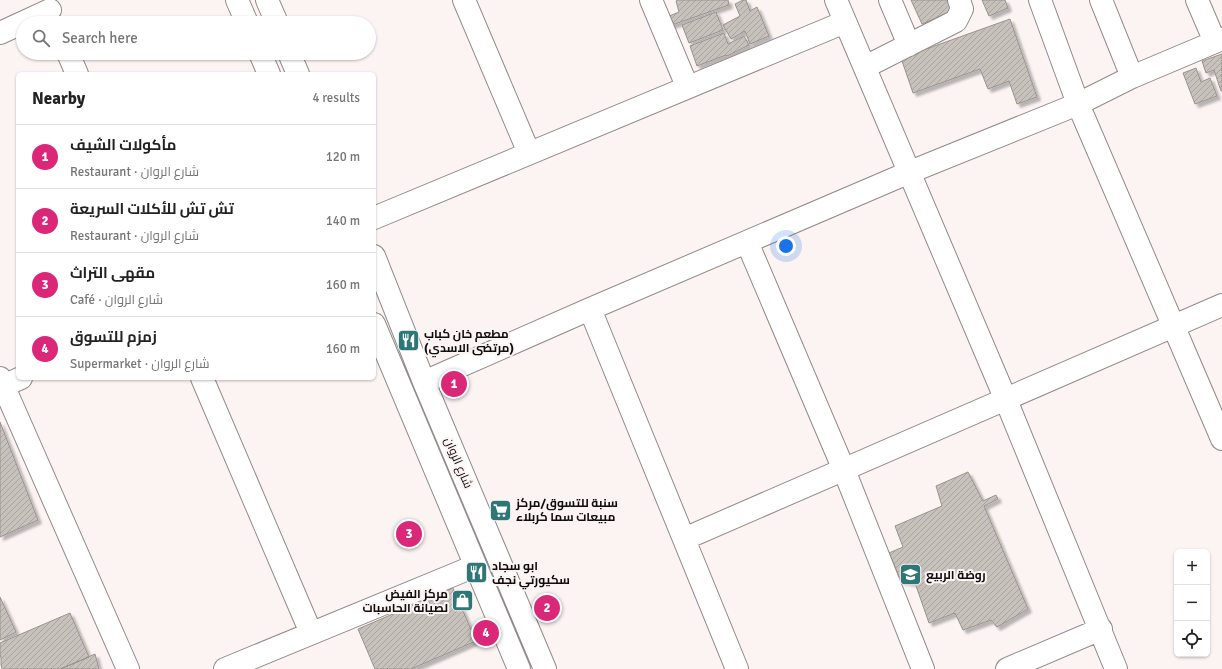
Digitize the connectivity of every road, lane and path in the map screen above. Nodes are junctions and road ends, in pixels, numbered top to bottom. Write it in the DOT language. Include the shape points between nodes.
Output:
graph roads {
  1 [pos="237,0"];
  2 [pos="267,0"];
  3 [pos="464,0"];
  4 [pos="651,0"];
  5 [pos="836,0"];
  6 [pos="890,0"];
  7 [pos="959,0"];
  8 [pos="1040,0"];
  9 [pos="1101,0"];
  10 [pos="1197,0"];
  11 [pos="51,11"];
  12 [pos="39,16"];
  13 [pos="244,16"];
  14 [pos="274,16"];
  15 [pos="845,22"];
  16 [pos="16,26"];
  17 [pos="0,33"];
  18 [pos="1219,40"];
  19 [pos="909,45"];
  20 [pos="71,60"];
  21 [pos="263,60"];
  22 [pos="292,60"];
  23 [pos="865,68"];
  24 [pos="76,72"];
  25 [pos="267,72"];
  26 [pos="297,72"];
  27 [pos="1132,77"];
  28 [pos="688,86"];
  29 [pos="1078,104"];
  30 [pos="528,153"];
  31 [pos="910,172"];
  32 [pos="376,217"];
  33 [pos="748,242"];
  34 [pos="376,261"];
  35 [pos="1222,305"];
  36 [pos="590,309"];
  37 [pos="1173,326"];
  38 [pos="376,329"];
  39 [pos="203,380"];
  40 [pos="8,381"];
  41 [pos="424,382"];
  42 [pos="1006,400"];
  43 [pos="1222,439"];
  44 [pos="844,470"];
  45 [pos="684,539"];
  46 [pos="475,566"];
  47 [pos="1101,629"];
  48 [pos="311,633"];
  49 [pos="128,669"];
  50 [pos="225,669"];
  51 [pos="519,669"];
  52 [pos="545,669"];
  53 [pos="737,669"];
  54 [pos="923,669"];
  55 [pos="1007,669"];
  56 [pos="1116,669"];
  1 -- 13 [label="street"];
  2 -- 14 [label="street"];
  3 -- 30 [label="street"];
  4 -- 28 [label="street"];
  5 -- 15 [label="street"];
  6 -- 19 [label="street"];
  7 -- 19 [label="street" via="962,9 956,21"];
  8 -- 29 [label="street"];
  9 -- 27 [label="street"];
  10 -- 18 [label="street"];
  11 -- 12 [label="street"];
  15 -- 23 [label="street"];
  15 -- 28 [label="street"];
  16 -- 17 [label="street"];
  18 -- 27 [label="street"];
  19 -- 23 [label="street"];
  20 -- 24 [label="street"];
  21 -- 25 [label="street"];
  22 -- 26 [label="street"];
  23 -- 31 [label="street"];
  27 -- 29 [label="street"];
  28 -- 30 [label="street"];
  29 -- 31 [label="street"];
  29 -- 37 [label="street"];
  30 -- 32 [label="street"];
  31 -- 33 [label="street"];
  31 -- 42 [label="street"];
  33 -- 36 [label="street"];
  33 -- 44 [label="street"];
  34 -- 41 [label="street, شارع الروان"];
  35 -- 37 [label="street"];
  36 -- 41 [label="street"];
  36 -- 45 [label="street"];
  37 -- 42 [label="street"];
  37 -- 43 [label="street"];
  38 -- 46 [label="street, شارع الروان"];
  39 -- 48 [label="street"];
  40 -- 49 [label="street"];
  41 -- 52 [label="street, شارع الروان"];
  42 -- 44 [label="street"];
  42 -- 47 [label="street"];
  44 -- 45 [label="street"];
  44 -- 54 [label="street"];
  45 -- 53 [label="street"];
  46 -- 48 [label="street"];
  46 -- 51 [label="street, شارع الروان"];
  47 -- 55 [label="street"];
  47 -- 56 [label="street"];
  48 -- 50 [label="street"];
}
